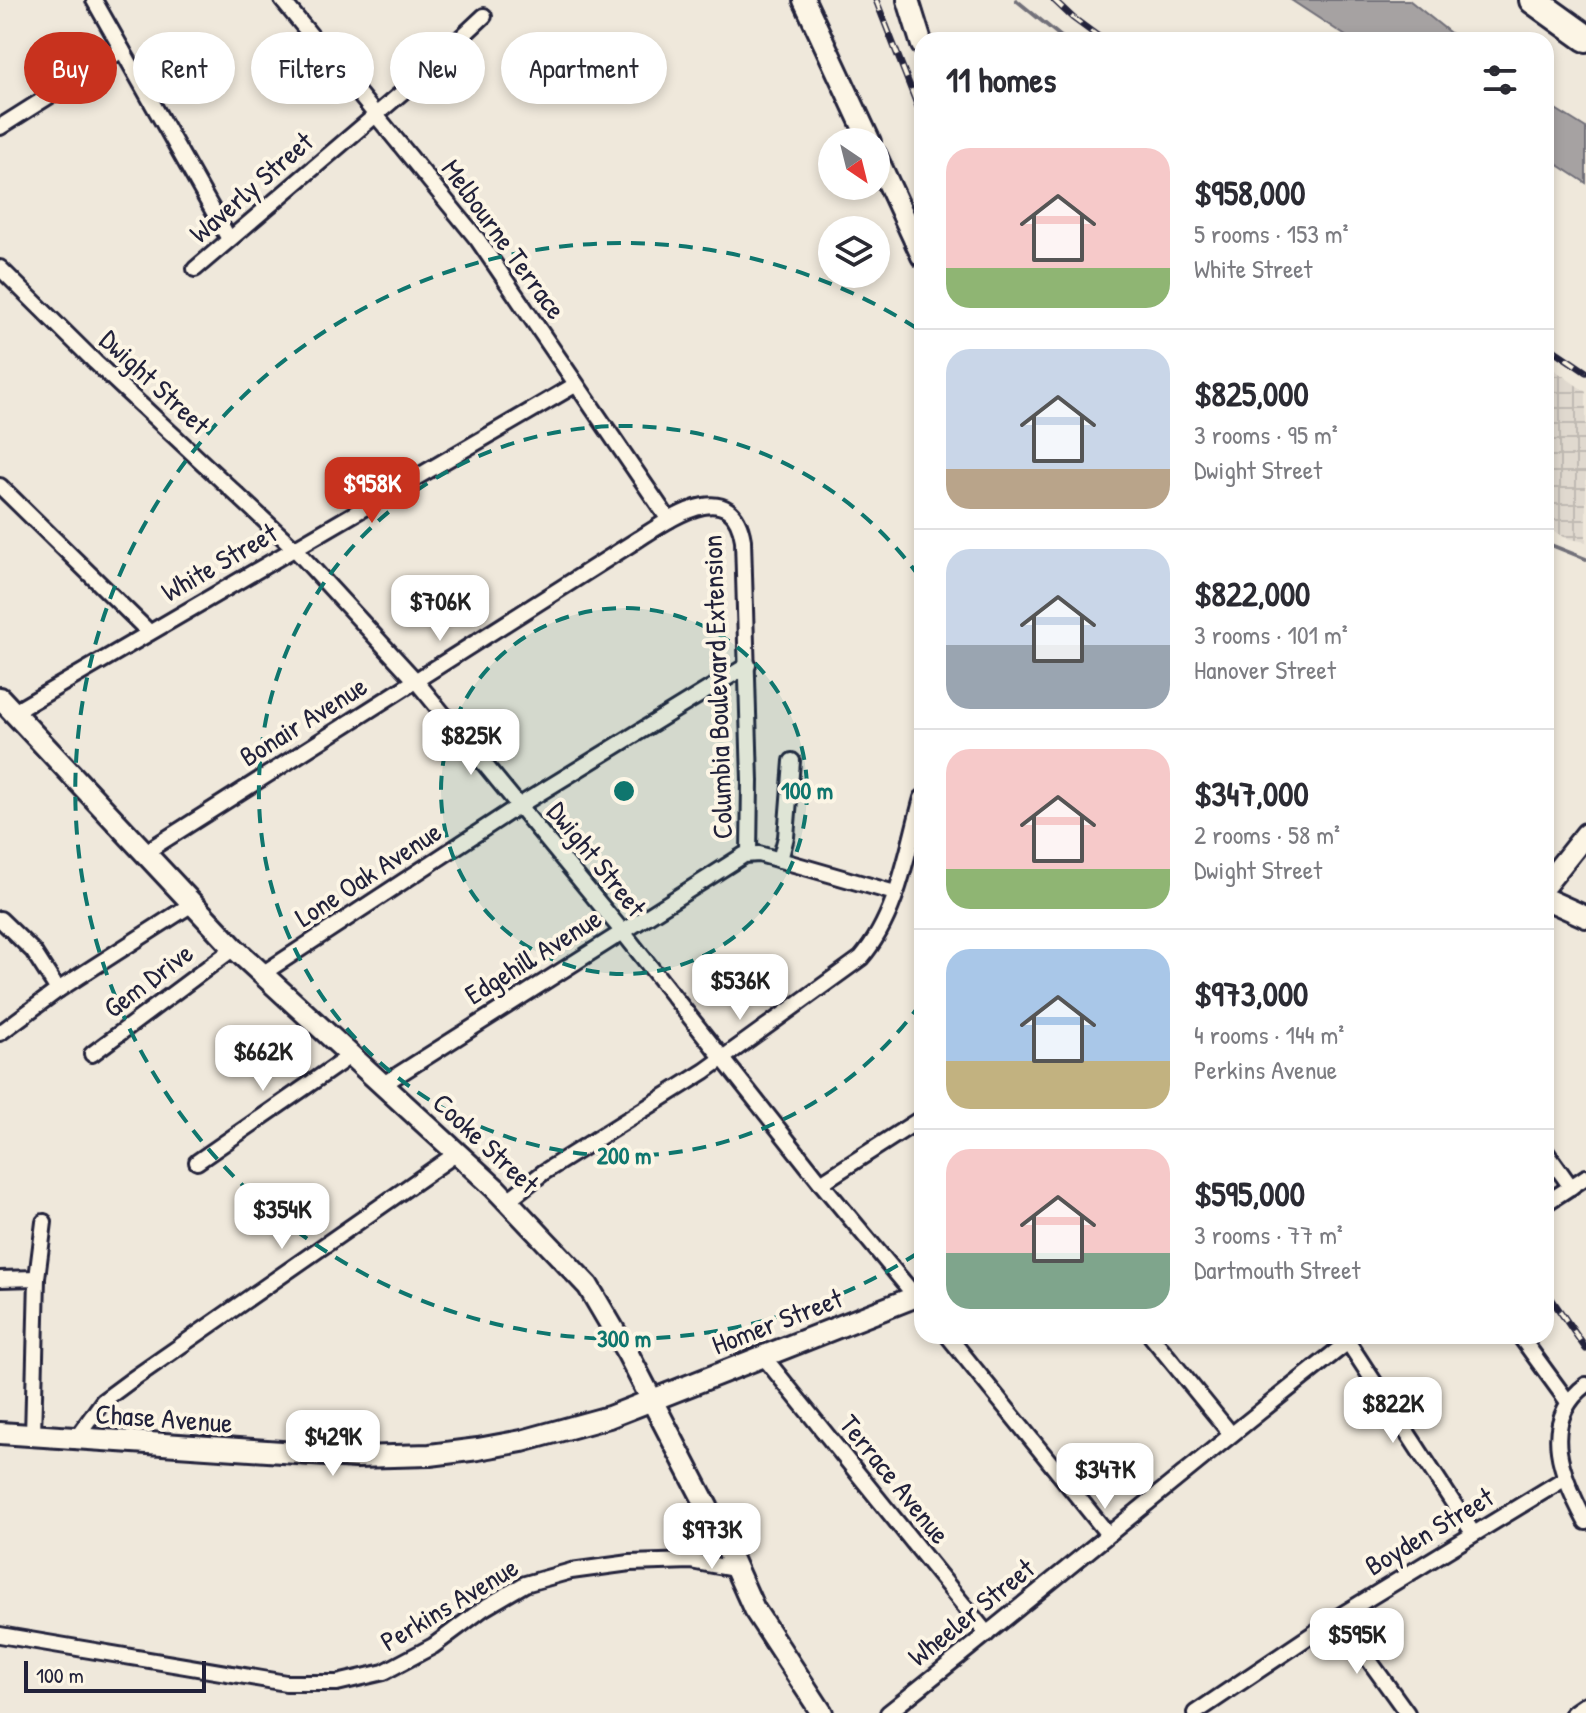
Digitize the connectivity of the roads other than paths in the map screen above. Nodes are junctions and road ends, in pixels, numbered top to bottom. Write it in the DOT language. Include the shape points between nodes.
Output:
graph roads {
  1 [pos="94,0"];
  2 [pos="282,0"];
  3 [pos="804,0"];
  4 [pos="908,0"];
  5 [pos="1533,0"];
  6 [pos="1552,0"];
  7 [pos="484,16"];
  8 [pos="1586,22"];
  9 [pos="918,32"];
  10 [pos="1586,38"];
  11 [pos="122,50"];
  12 [pos="377,114"];
  13 [pos="0,127"];
  14 [pos="863,128"];
  15 [pos="890,186"];
  16 [pos="229,239"];
  17 [pos="914,239"];
  18 [pos="0,268"];
  19 [pos="195,269"];
  20 [pos="575,385"];
  21 [pos="0,486"];
  22 [pos="736,519"];
  23 [pos="669,520"];
  24 [pos="294,548"];
  25 [pos="149,632"];
  26 [pos="748,665"];
  27 [pos="416,681"];
  28 [pos="5,705"];
  29 [pos="792,761"];
  30 [pos="520,805"];
  31 [pos="914,826"];
  32 [pos="1586,834"];
  33 [pos="144,853"];
  34 [pos="749,854"];
  35 [pos="780,860"];
  36 [pos="1554,874"];
  37 [pos="895,893"];
  38 [pos="1554,903"];
  39 [pos="192,904"];
  40 [pos="1586,917"];
  41 [pos="0,919"];
  42 [pos="622,931"];
  43 [pos="234,948"];
  44 [pos="262,974"];
  45 [pos="58,990"];
  46 [pos="0,1033"];
  47 [pos="92,1054"];
  48 [pos="350,1056"];
  49 [pos="722,1059"];
  50 [pos="382,1085"];
  51 [pos="914,1123"];
  52 [pos="457,1153"];
  53 [pos="197,1162"];
  54 [pos="1554,1163"];
  55 [pos="1586,1177"];
  56 [pos="821,1183"];
  57 [pos="1571,1187"];
  58 [pos="1554,1198"];
  59 [pos="508,1200"];
  60 [pos="44,1222"];
  61 [pos="37,1278"];
  62 [pos="0,1279"];
  63 [pos="914,1291"];
  64 [pos="914,1300"];
  65 [pos="954,1344"];
  66 [pos="1158,1344"];
  67 [pos="1340,1344"];
  68 [pos="1349,1344"];
  69 [pos="1526,1344"];
  70 [pos="763,1356"];
  71 [pos="1586,1385"];
  72 [pos="652,1400"];
  73 [pos="1568,1402"];
  74 [pos="0,1433"];
  75 [pos="1231,1434"];
  76 [pos="33,1436"];
  77 [pos="75,1440"];
  78 [pos="1564,1479"];
  79 [pos="1586,1522"];
  80 [pos="1107,1533"];
  81 [pos="1473,1533"];
  82 [pos="735,1569"];
  83 [pos="1338,1617"];
  84 [pos="987,1634"];
  85 [pos="0,1635"];
  86 [pos="1586,1704"];
  87 [pos="822,1713"];
  88 [pos="888,1713"];
  89 [pos="1195,1713"];
  90 [pos="1407,1713"];
  91 [pos="1573,1713"];
  1 -- 11 [label="street"];
  2 -- 12 [label="street, Melbourne Terrace"];
  3 -- 14 [label="main road"];
  4 -- 9 [label="main road"];
  5 -- 10 [label="highway"];
  6 -- 8 [label="highway"];
  7 -- 12 [label="street, Waverly Street"];
  11 -- 13 [label="street"];
  11 -- 16 [label="street"];
  12 -- 16 [label="street, Waverly Street"];
  12 -- 20 [label="street, Melbourne Terrace" via="478,240"];
  15 -- 17 [label="main road"];
  16 -- 19 [label="street, Waverly Street"];
  18 -- 24 [label="street, Dwight Street"];
  20 -- 23 [label="street, Melbourne Terrace"];
  20 -- 24 [label="street, White Street"];
  21 -- 25 [label="street"];
  22 -- 23 [label="street, Bonair Avenue" via="715,505"];
  22 -- 26 [label="street, Columbia Boulevard Extension" via="743,540"];
  23 -- 27 [label="street, Bonair Avenue"];
  24 -- 25 [label="street, White Street"];
  24 -- 27 [label="street, Dwight Street"];
  25 -- 28 [label="street, White Street"];
  26 -- 30 [label="street, Lone Oak Avenue"];
  26 -- 34 [label="street, Columbia Boulevard Extension"];
  27 -- 30 [label="street, Dwight Street"];
  27 -- 33 [label="street, Bonair Avenue"];
  28 -- 33 [label="main road, Cooke Street"];
  29 -- 35 [label="street"];
  30 -- 42 [label="street, Dwight Street"];
  30 -- 44 [label="street, Lone Oak Avenue"];
  31 -- 37 [label="street"];
  32 -- 36 [label="main road"];
  33 -- 39 [label="main road, Cooke Street"];
  34 -- 35 [label="street"];
  34 -- 42 [label="street, Edgehill Avenue"];
  35 -- 37 [label="street"];
  37 -- 49 [label="street" via="878,935 861,958"];
  38 -- 40 [label="main road"];
  39 -- 43 [label="main road, Cooke Street"];
  39 -- 45 [label="street"];
  41 -- 45 [label="street" via="33,951"];
  42 -- 49 [label="street, Dwight Street"];
  42 -- 50 [label="street, Edgehill Avenue"];
  43 -- 44 [label="main road, Cooke Street"];
  43 -- 47 [label="street, Gem Drive"];
  44 -- 48 [label="main road, Cooke Street"];
  45 -- 46 [label="street"];
  48 -- 50 [label="main road, Cooke Street"];
  48 -- 53 [label="street"];
  49 -- 56 [label="street, Dwight Street"];
  49 -- 59 [label="street"];
  50 -- 52 [label="main road, Cooke Street"];
  51 -- 56 [label="street"];
  52 -- 59 [label="main road, Cooke Street"];
  52 -- 77 [label="street" via="103,1401"];
  54 -- 57 [label="street"];
  55 -- 57 [label="street"];
  56 -- 63 [label="street, Dwight Street"];
  57 -- 58 [label="street"];
  59 -- 72 [label="main road, Cooke Street" via="588,1286"];
  60 -- 61 [label="street"];
  61 -- 62 [label="street"];
  61 -- 76 [label="street"];
  64 -- 70 [label="main road, Homer Street"];
  65 -- 80 [label="street"];
  66 -- 75 [label="street"];
  67 -- 75 [label="street, Wheeler Street"];
  68 -- 81 [label="street"];
  69 -- 73 [label="street"];
  70 -- 72 [label="main road, Homer Street"];
  70 -- 84 [label="street, Terrace Avenue"];
  71 -- 73 [label="street"];
  72 -- 77 [label="main road, Chase Avenue" via="522,1441 430,1455 325,1456"];
  72 -- 82 [label="main road, Cooke Street"];
  73 -- 78 [label="street" via="1560,1430"];
  74 -- 76 [label="main road, Chase Avenue"];
  75 -- 80 [label="street, Wheeler Street"];
  76 -- 77 [label="main road, Chase Avenue"];
  78 -- 79 [label="street"];
  78 -- 81 [label="street, Boyden Street"];
  80 -- 84 [label="street, Wheeler Street"];
  81 -- 83 [label="street, Boyden Street"];
  82 -- 85 [label="street, Perkins Avenue" via="691,1561 630,1563 525,1584 384,1672 337,1683 286,1683"];
  82 -- 87 [label="main road, Cooke Street" via="761,1622"];
  83 -- 89 [label="street, Boyden Street"];
  83 -- 90 [label="street"];
  84 -- 88 [label="street, Wheeler Street"];
  86 -- 91 [label="street"];
}
